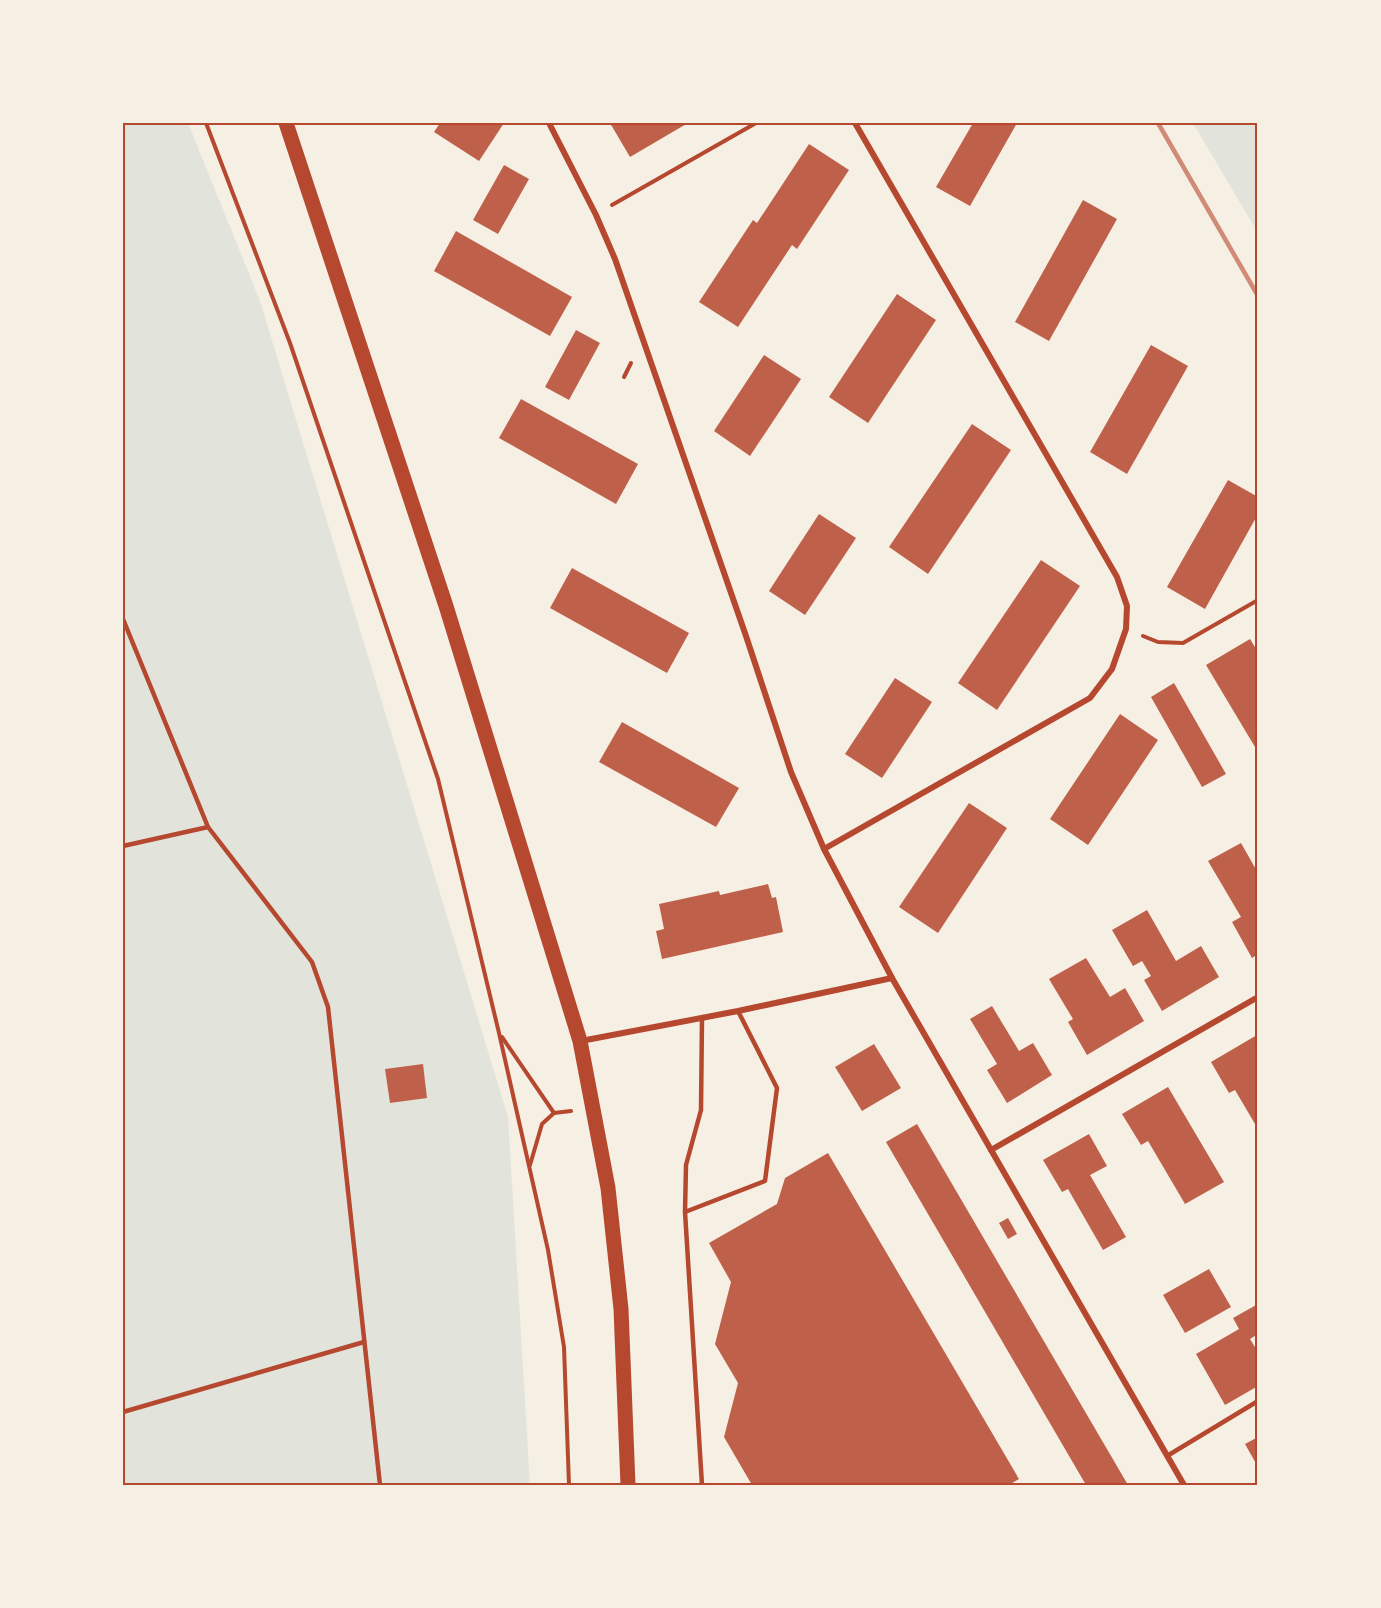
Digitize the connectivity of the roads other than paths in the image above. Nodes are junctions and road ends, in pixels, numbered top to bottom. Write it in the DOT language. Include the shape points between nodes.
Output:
graph roads {
  1 [pos="285,123"];
  2 [pos="549,123"];
  3 [pos="855,123"];
  4 [pos="123,619"];
  5 [pos="208,827"];
  6 [pos="123,846"];
  7 [pos="824,849"];
  8 [pos="892,978"];
  9 [pos="1258,997"];
  10 [pos="738,1011"];
  11 [pos="702,1018"];
  12 [pos="580,1041"];
  13 [pos="991,1150"];
  14 [pos="686,1212"];
  15 [pos="364,1342"];
  16 [pos="1258,1401"];
  17 [pos="123,1412"];
  18 [pos="1167,1456"];
  19 [pos="380,1485"];
  20 [pos="628,1485"];
  21 [pos="702,1485"];
  22 [pos="1184,1485"];
  1 -- 12 [label="main road" via="446,606"];
  2 -- 7 [label="street" via="615,259 791,772"];
  3 -- 7 [label="street" via="1118,577 1127,606 1126,629 1112,669 1090,698"];
  4 -- 5 [label="lane"];
  5 -- 6 [label="lane"];
  5 -- 15 [label="lane" via="312,962 328,1007"];
  7 -- 8 [label="street"];
  8 -- 10 [label="street"];
  8 -- 13 [label="street"];
  9 -- 13 [label="street"];
  10 -- 11 [label="street"];
  10 -- 14 [label="lane" via="777,1088 765,1181"];
  11 -- 12 [label="street"];
  11 -- 14 [label="lane" via="701,1110 686,1165"];
  12 -- 20 [label="main road" via="608,1188 621,1309"];
  13 -- 18 [label="street"];
  14 -- 21 [label="lane"];
  15 -- 17 [label="lane"];
  15 -- 19 [label="lane"];
  16 -- 18 [label="lane"];
  18 -- 22 [label="street"];
}
